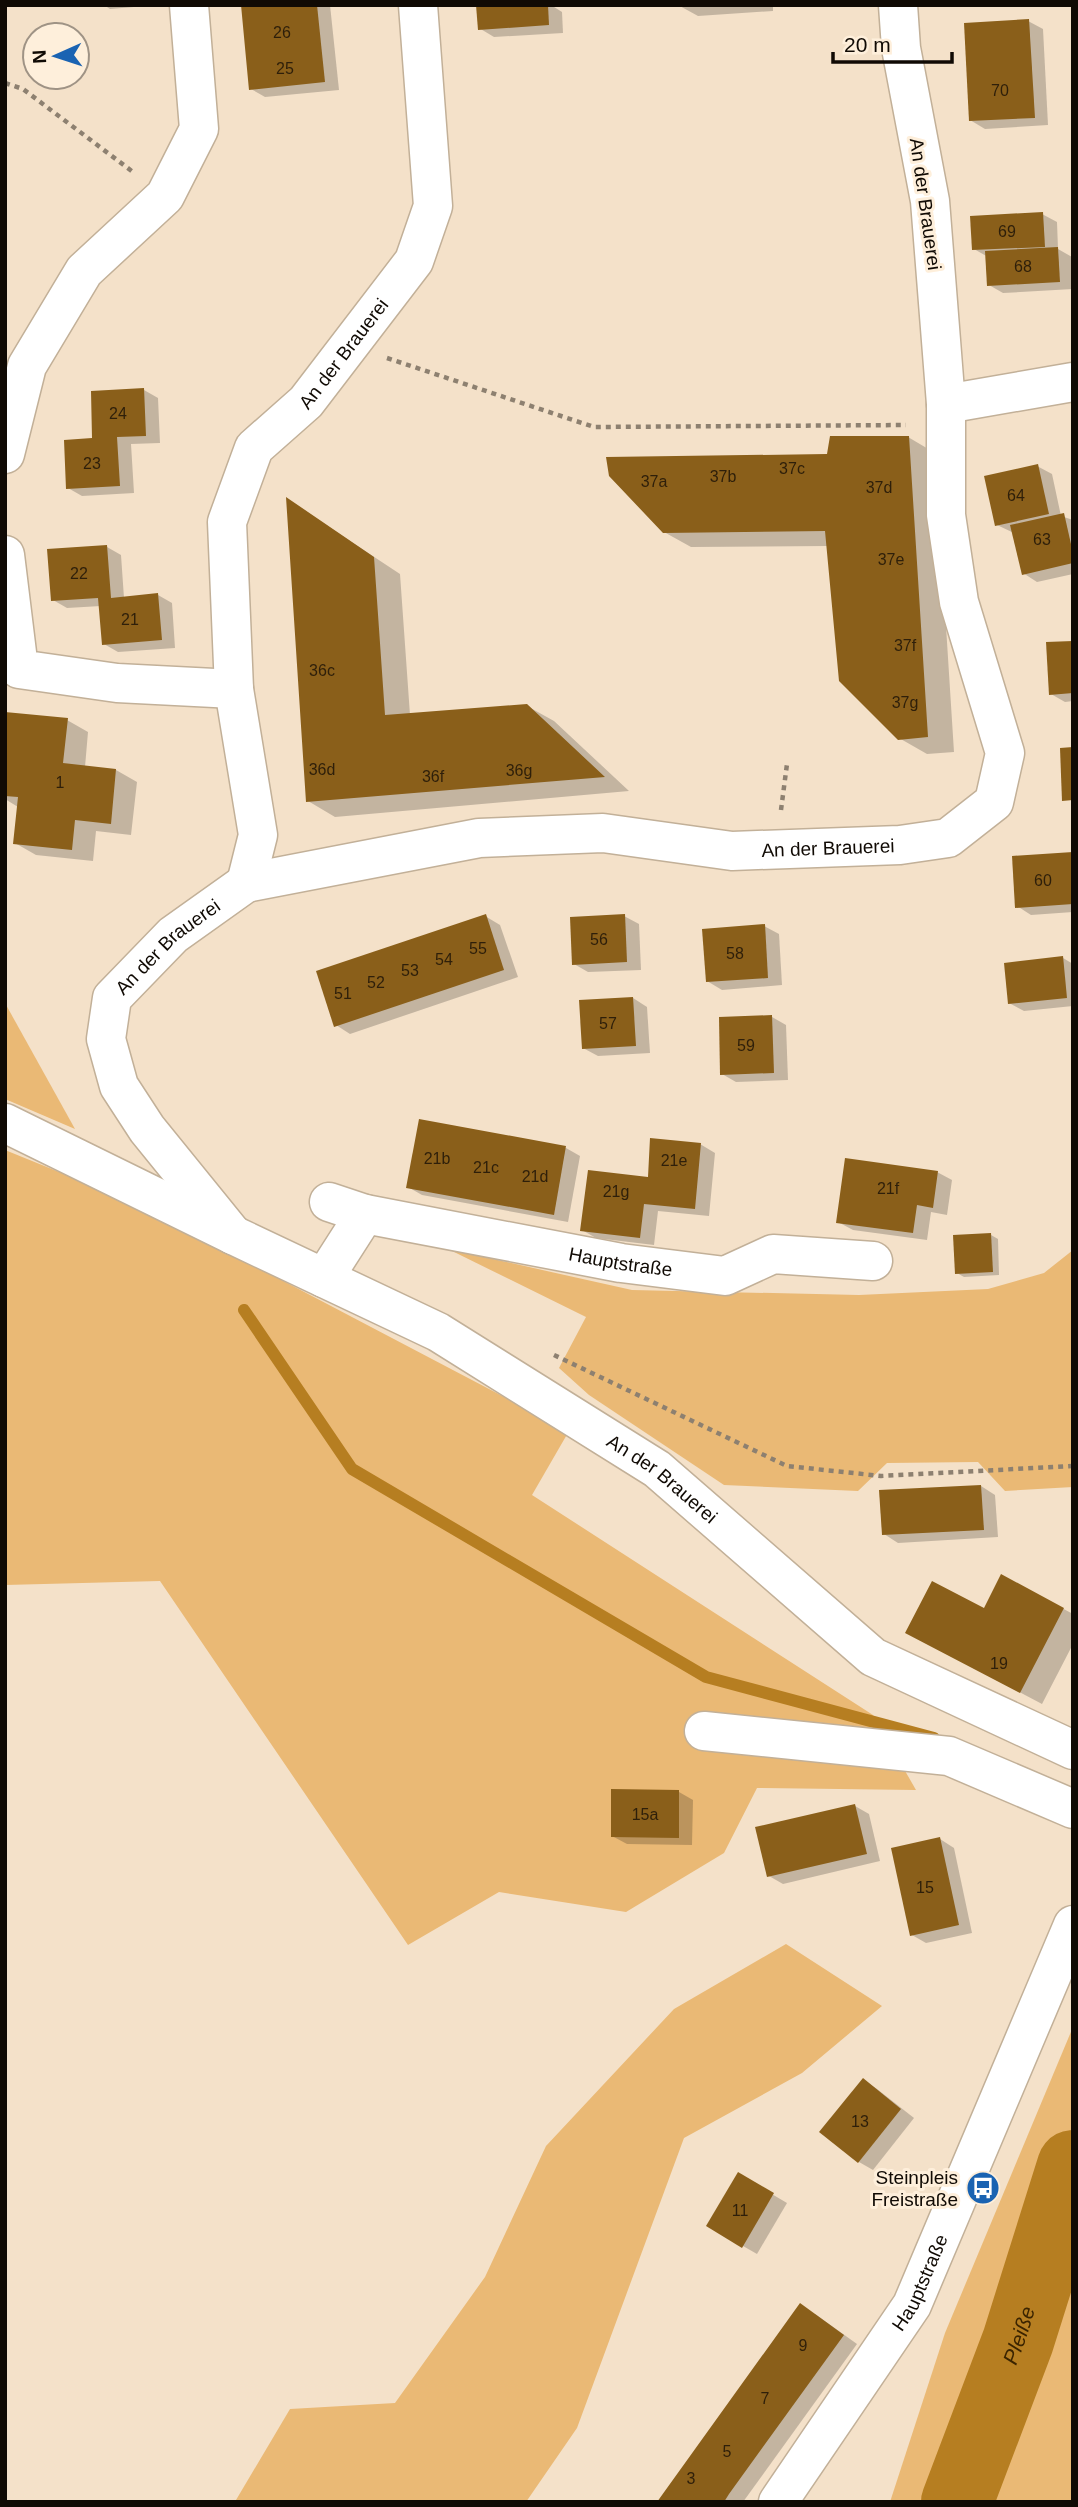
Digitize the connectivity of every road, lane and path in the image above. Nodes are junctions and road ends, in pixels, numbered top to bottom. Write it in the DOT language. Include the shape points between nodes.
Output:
graph roads {
  1 [pos="189,5"];
  2 [pos="418,5"];
  3 [pos="898,5"];
  4 [pos="5,83"];
  5 [pos="165,196"];
  6 [pos="350,345"];
  7 [pos="1073,382"];
  8 [pos="946,414"];
  9 [pos="5,454"];
  10 [pos="5,555"];
  11 [pos="234,689"];
  12 [pos="246,883"];
  13 [pos="5,1123"];
  14 [pos="329,1202"];
  15 [pos="365,1214"];
  16 [pos="233,1235"];
  17 [pos="873,1261"];
  18 [pos="324,1278"];
  19 [pos="550,1353"];
  20 [pos="1073,1466"];
  21 [pos="704,1731"];
  22 [pos="1073,1749"];
  23 [pos="1073,1809"];
  24 [pos="1073,1925"];
  25 [pos="778,2502"];
  1 -- 5 [label="street" via="199,129"];
  2 -- 6 [label="street, An der Brauerei" via="433,206 414,261"];
  3 -- 8 [label="street, An der Brauerei" via="901,48 930,201"];
  4 -- 5 [label="path" via="23,89"];
  5 -- 9 [label="street" via="84,271 27,366"];
  6 -- 8 [label="path" via="594,427"];
  6 -- 11 [label="street, An der Brauerei" via="306,402 254,449 227,522"];
  7 -- 8 [label="street"];
  8 -- 12 [label="street, An der Brauerei" via="946,515 959,602 1005,753 995,802 948,838 900,845 732,851 603,833 479,838"];
  10 -- 11 [label="street" via="19,669 117,683"];
  11 -- 12 [label="street, An der Brauerei" via="258,835"];
  12 -- 16 [label="street, An der Brauerei" via="173,935 112,998 106,1039 118,1086"];
  13 -- 16 [label="street, An der Brauerei"];
  14 -- 15 [label="street, Hauptstraße"];
  15 -- 17 [label="street, Hauptstraße" via="621,1263 725,1276 773,1254"];
  15 -- 18 [label="street"];
  16 -- 18 [label="street, An der Brauerei"];
  18 -- 22 [label="street, An der Brauerei" via="438,1332 657,1469 873,1657"];
  19 -- 20 [label="path" via="787,1466 881,1476"];
  21 -- 23 [label="street" via="949,1756"];
  24 -- 25 [label="street, Hauptstraße" via="912,2305"];
}
